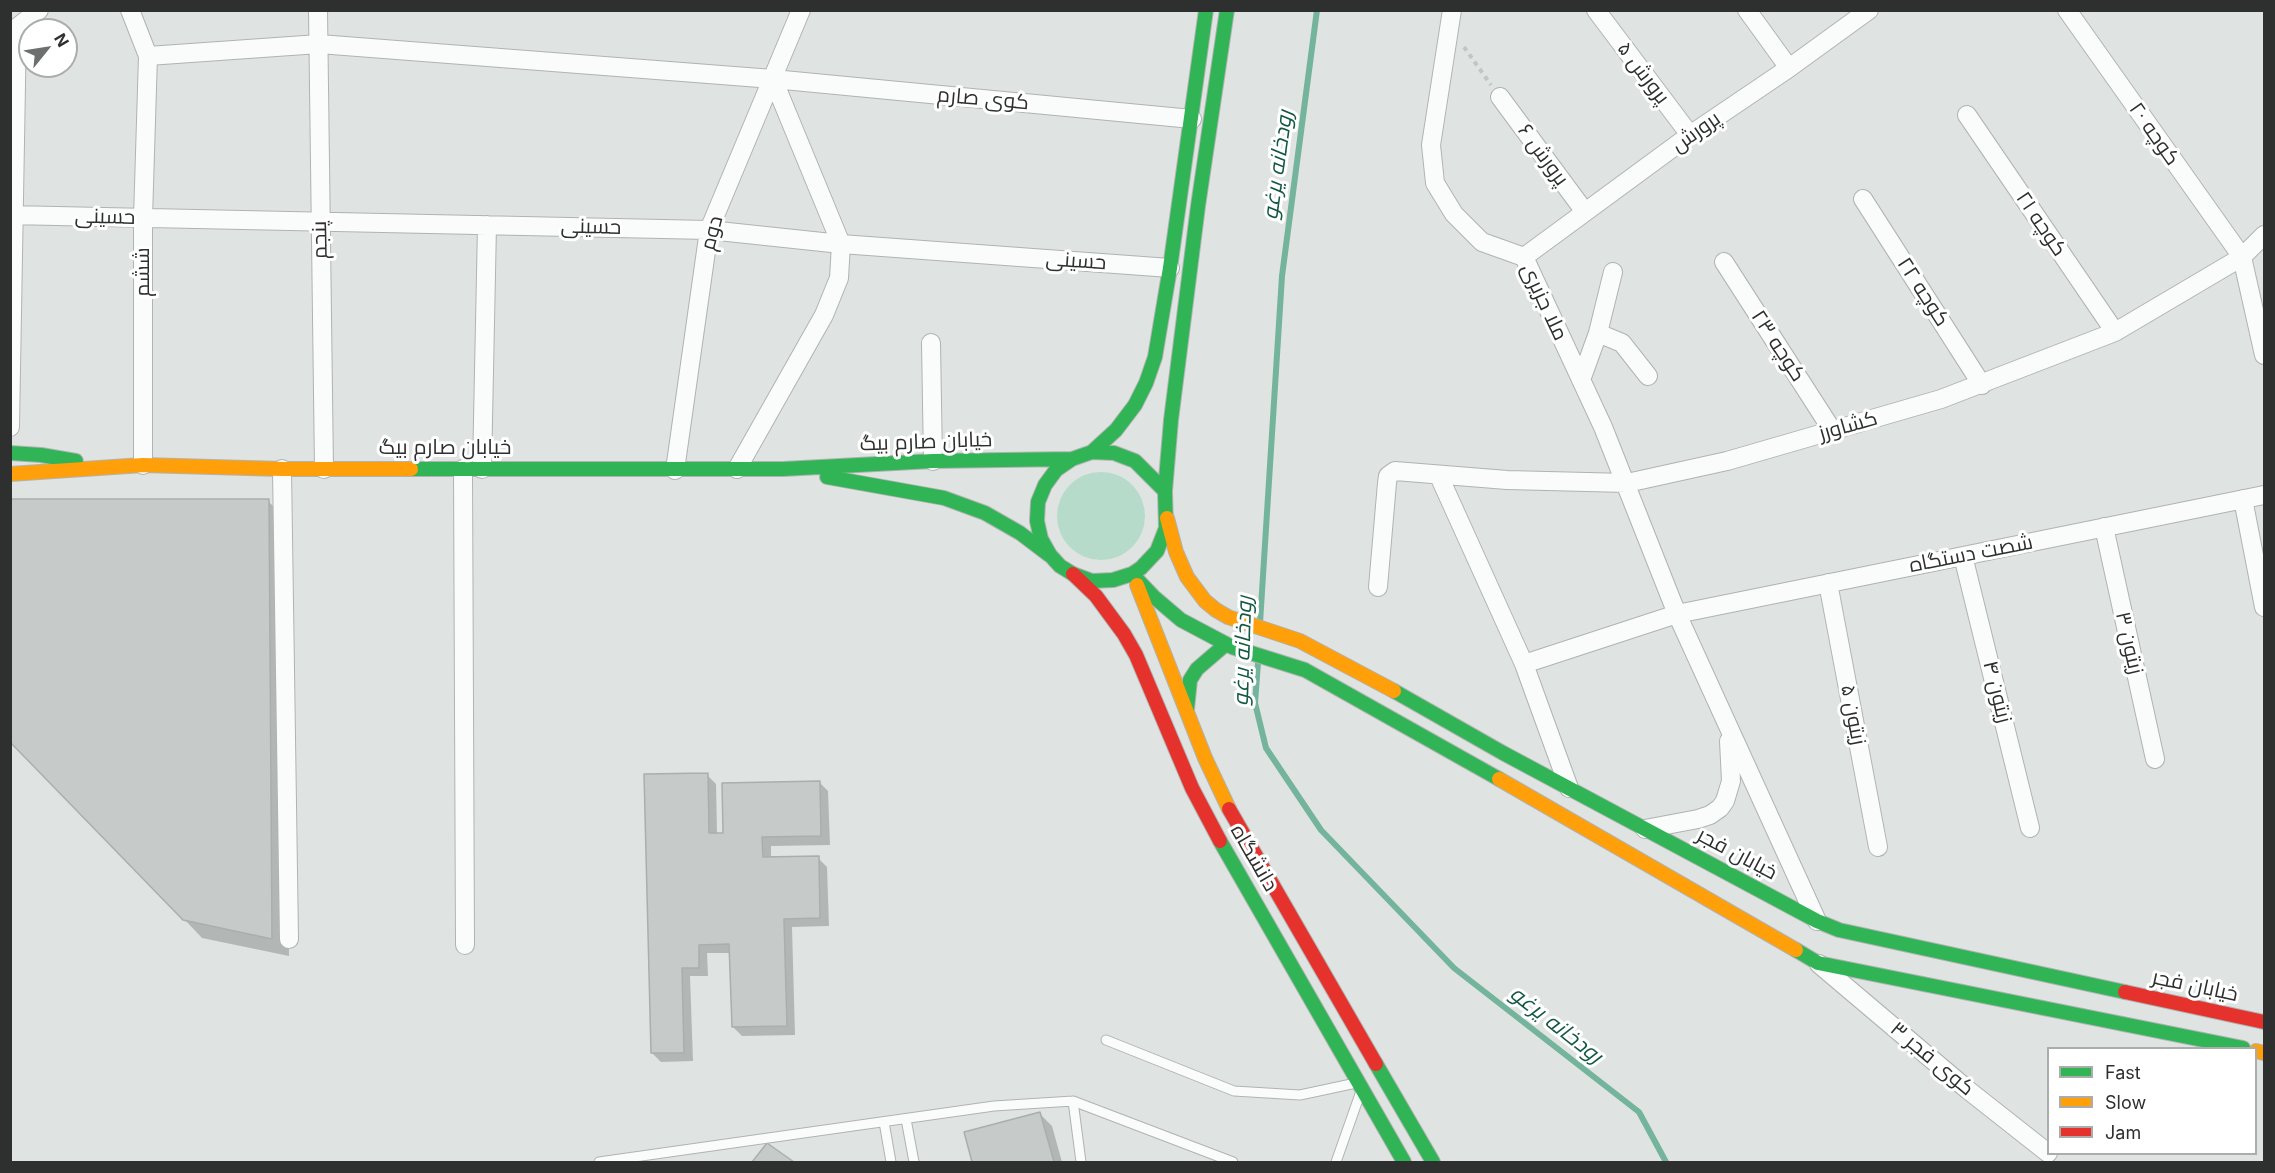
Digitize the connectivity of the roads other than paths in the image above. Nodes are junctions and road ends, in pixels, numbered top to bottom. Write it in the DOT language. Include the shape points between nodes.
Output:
graph roads {
  1 [pos="39,10"];
  2 [pos="130,10"];
  3 [pos="318,10"];
  4 [pos="801,10"];
  5 [pos="1206,10"];
  6 [pos="1227,10"];
  7 [pos="1596,10"];
  8 [pos="1747,10"];
  9 [pos="1869,10"];
  10 [pos="2067,10"];
  11 [pos="1451,19"];
  12 [pos="14,30"];
  13 [pos="319,44"];
  14 [pos="148,56"];
  15 [pos="1789,68"];
  16 [pos="773,79"];
  17 [pos="1500,97"];
  18 [pos="1967,115"];
  19 [pos="1192,119"];
  20 [pos="1690,135"];
  21 [pos="1863,199"];
  22 [pos="1585,213"];
  23 [pos="12,215"];
  24 [pos="143,218"];
  25 [pos="320,222"];
  26 [pos="487,225"];
  27 [pos="710,230"];
  28 [pos="2265,235"];
  29 [pos="841,244"];
  30 [pos="2242,256"];
  31 [pos="1524,257"];
  32 [pos="1724,262"];
  33 [pos="1170,268"];
  34 [pos="1613,272"];
  35 [pos="2115,332"];
  36 [pos="1598,333"];
  37 [pos="931,343"];
  38 [pos="2265,355"];
  39 [pos="1648,376"];
  40 [pos="1581,380"];
  41 [pos="1982,385"];
  42 [pos="10,426"];
  43 [pos="1832,430"];
  44 [pos="1092,452"];
  45 [pos="10,453"];
  46 [pos="1071,459"];
  47 [pos="933,461"];
  48 [pos="143,465"];
  49 [pos="108,468"];
  50 [pos="282,469"];
  51 [pos="324,469"];
  52 [pos="463,469"];
  53 [pos="482,469"];
  54 [pos="737,469"];
  55 [pos="783,469"];
  56 [pos="675,471"];
  57 [pos="10,474"];
  58 [pos="1439,476"];
  59 [pos="1627,483"];
  60 [pos="1165,491"];
  61 [pos="2265,495"];
  62 [pos="2243,499"];
  63 [pos="1167,518"];
  64 [pos="2104,527"];
  65 [pos="1050,555"];
  66 [pos="1963,556"];
  67 [pos="1073,574"];
  68 [pos="1132,574"];
  69 [pos="1828,583"];
  70 [pos="1378,587"];
  71 [pos="2265,607"];
  72 [pos="1677,614"];
  73 [pos="1229,646"];
  74 [pos="1524,664"];
  75 [pos="1187,710"];
  76 [pos="1728,727"];
  77 [pos="2155,759"];
  78 [pos="1569,788"];
  79 [pos="2030,828"];
  80 [pos="1645,829"];
  81 [pos="1878,847"];
  82 [pos="1816,921"];
  83 [pos="289,939"];
  84 [pos="465,945"];
  85 [pos="1818,963"];
  86 [pos="2265,1022"];
  87 [pos="1106,1040"];
  88 [pos="2238,1047"];
  89 [pos="1360,1086"];
  90 [pos="1073,1101"];
  91 [pos="906,1119"];
  92 [pos="884,1122"];
  93 [pos="2047,1151"];
  94 [pos="655,1159"];
  95 [pos="599,1162"];
  96 [pos="891,1162"];
  97 [pos="914,1162"];
  98 [pos="1082,1162"];
  99 [pos="1233,1162"];
  100 [pos="1335,1162"];
  101 [pos="1404,1162"];
  102 [pos="1433,1162"];
  1 -- 12 [label="street"];
  2 -- 14 [label="street, ششم"];
  3 -- 13 [label="street, پنجم"];
  4 -- 16 [label="street, دوم"];
  5 -- 19 [label="main road"];
  6 -- 60 [label="main road" via="1198,206"];
  7 -- 20 [label="street, پرورش ۵"];
  8 -- 15 [label="street"];
  9 -- 15 [label="street, پرورش"];
  10 -- 30 [label="street, کوچه ۲۰"];
  11 -- 31 [label="street, ملا جزیری" via="1431,145 1436,183 1454,214 1482,242"];
  12 -- 23 [label="street"];
  13 -- 14 [label="street, کوی صارم"];
  13 -- 16 [label="street, کوی صارم"];
  13 -- 25 [label="street, پنجم"];
  14 -- 24 [label="street, ششم"];
  15 -- 20 [label="street, پرورش"];
  16 -- 19 [label="street, کوی صارم"];
  16 -- 27 [label="street, دوم"];
  16 -- 29 [label="street"];
  17 -- 22 [label="street, پرورش ۶"];
  18 -- 35 [label="street, کوچه ۲۱"];
  19 -- 33 [label="main road"];
  20 -- 22 [label="street, پرورش"];
  21 -- 41 [label="street, کوچه ۲۲"];
  22 -- 31 [label="street, پرورش"];
  23 -- 24 [label="street, حسینی"];
  23 -- 42 [label="street"];
  24 -- 25 [label="street, حسینی"];
  24 -- 48 [label="street, ششم"];
  25 -- 26 [label="street, حسینی"];
  25 -- 51 [label="street, پنجم"];
  26 -- 27 [label="street, حسینی"];
  26 -- 53 [label="street"];
  27 -- 29 [label="street, حسینی"];
  27 -- 56 [label="street, دوم"];
  28 -- 30 [label="street, کشاورز"];
  29 -- 33 [label="street, حسینی"];
  29 -- 54 [label="street" via="839,278 824,315"];
  30 -- 35 [label="street, کشاورز"];
  30 -- 38 [label="street"];
  31 -- 40 [label="street, ملا جزیری"];
  32 -- 43 [label="street, کوچه ۲۳"];
  33 -- 44 [label="main road" via="1155,357 1146,383 1116,430"];
  34 -- 36 [label="street"];
  35 -- 41 [label="street, کشاورز"];
  36 -- 39 [label="street" via="1622,343"];
  36 -- 40 [label="street"];
  37 -- 47 [label="street"];
  40 -- 59 [label="street, ملا جزیری"];
  41 -- 43 [label="street, کشاورز"];
  43 -- 59 [label="street, کشاورز" via="1727,461"];
  44 -- 46 [label="main road"];
  44 -- 60 [label="main road" via="1114,453 1135,460"];
  45 -- 49 [label="main road"];
  46 -- 47 [label="main road, خیابان صارم بیگ"];
  46 -- 65 [label="main road" via="1056,470 1038,502 1041,539"];
  47 -- 55 [label="main road, خیابان صارم بیگ"];
  48 -- 49 [label="main road, خیابان صارم بیگ"];
  48 -- 50 [label="main road, خیابان صارم بیگ"];
  49 -- 57 [label="main road"];
  50 -- 51 [label="main road, خیابان صارم بیگ"];
  50 -- 83 [label="street"];
  51 -- 52 [label="main road, خیابان صارم بیگ"];
  52 -- 53 [label="main road, خیابان صارم بیگ"];
  52 -- 84 [label="street"];
  53 -- 56 [label="main road, خیابان صارم بیگ"];
  54 -- 55 [label="main road, خیابان صارم بیگ"];
  54 -- 56 [label="main road, خیابان صارم بیگ"];
  55 -- 65 [label="main road, خیابان صارم بیگ" via="944,498 985,513"];
  58 -- 59 [label="street, کشاورز"];
  58 -- 70 [label="street, کشاورز" via="1395,471 1388,476"];
  58 -- 74 [label="street"];
  59 -- 72 [label="street, ملا جزیری"];
  60 -- 63 [label="main road"];
  61 -- 62 [label="street, شصت دستگاه"];
  62 -- 64 [label="street, شصت دستگاه"];
  62 -- 71 [label="street"];
  63 -- 68 [label="main road" via="1157,551"];
  63 -- 78 [label="main road, خیابان فجر" via="1187,577 1205,601 1228,617 1300,641"];
  64 -- 66 [label="street, شصت دستگاه"];
  64 -- 77 [label="street, زیتون ۳"];
  65 -- 67 [label="main road"];
  66 -- 69 [label="street, شصت دستگاه"];
  66 -- 79 [label="street, زیتون ۴"];
  67 -- 68 [label="main road" via="1092,581"];
  67 -- 89 [label="main road, دانشگاه" via="1096,596 1136,655 1192,788"];
  68 -- 73 [label="main road" via="1181,620"];
  68 -- 75 [label="main road, دانشگاه"];
  69 -- 72 [label="street, شصت دستگاه"];
  69 -- 81 [label="street, زیتون ۵"];
  72 -- 74 [label="street, شصت دستگاه"];
  72 -- 76 [label="street, ملا جزیری"];
  73 -- 75 [label="main road" via="1197,669 1186,694"];
  73 -- 85 [label="main road" via="1305,670"];
  74 -- 78 [label="street"];
  75 -- 102 [label="main road, دانشگاه" via="1231,812"];
  76 -- 80 [label="street" via="1731,781 1720,808 1698,819"];
  76 -- 82 [label="street, ملا جزیری"];
  78 -- 80 [label="main road, خیابان فجر"];
  80 -- 82 [label="main road, خیابان فجر"];
  82 -- 86 [label="main road, خیابان فجر" via="1839,930"];
  85 -- 88 [label="main road"];
  85 -- 93 [label="street, کوی فجر ۳"];
  87 -- 89 [label="lane" via="1234,1091 1300,1095"];
  89 -- 100 [label="lane"];
  89 -- 101 [label="main road, دانشگاه"];
  90 -- 91 [label="lane" via="994,1106"];
  90 -- 98 [label="lane"];
  90 -- 99 [label="lane"];
  91 -- 92 [label="lane"];
  91 -- 97 [label="lane"];
  92 -- 94 [label="lane"];
  92 -- 96 [label="lane"];
  94 -- 95 [label="lane"];
}
